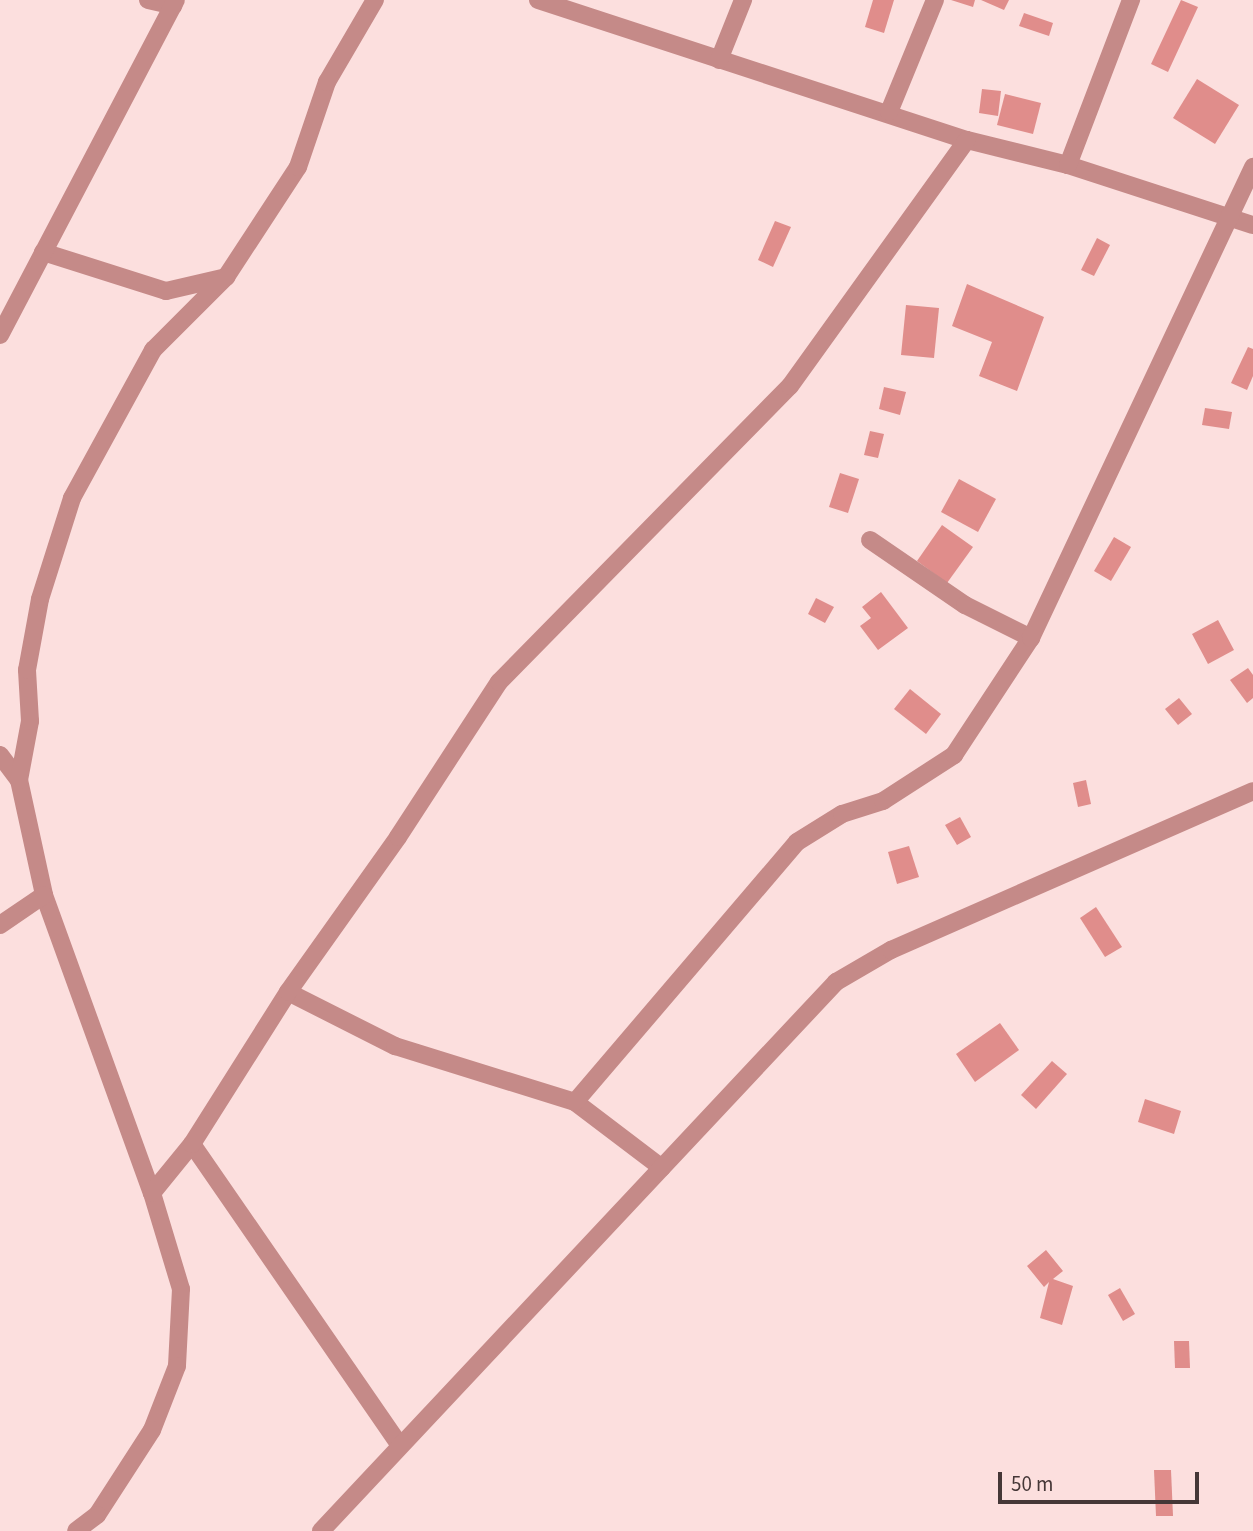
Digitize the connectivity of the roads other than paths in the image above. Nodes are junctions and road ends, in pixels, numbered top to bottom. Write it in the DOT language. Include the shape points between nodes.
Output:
graph roads {
  1 [pos="148,0"];
  2 [pos="375,0"];
  3 [pos="538,0"];
  4 [pos="743,0"];
  5 [pos="935,0"];
  6 [pos="1131,0"];
  7 [pos="174,3"];
  8 [pos="560,3"];
  9 [pos="719,60"];
  10 [pos="890,112"];
  11 [pos="967,140"];
  12 [pos="1068,165"];
  13 [pos="1253,167"];
  14 [pos="1229,219"];
  15 [pos="1253,225"];
  16 [pos="43,252"];
  17 [pos="226,277"];
  18 [pos="0,335"];
  19 [pos="870,540"];
  20 [pos="1031,638"];
  21 [pos="0,755"];
  22 [pos="19,780"];
  23 [pos="1253,791"];
  24 [pos="44,895"];
  25 [pos="0,925"];
  26 [pos="288,992"];
  27 [pos="575,1102"];
  28 [pos="192,1144"];
  29 [pos="662,1168"];
  30 [pos="152,1192"];
  31 [pos="400,1445"];
  32 [pos="76,1531"];
  33 [pos="321,1531"];
  1 -- 7 [label="street"];
  2 -- 17 [label="street" via="327,82 298,167"];
  3 -- 8 [label="street"];
  4 -- 9 [label="street"];
  5 -- 10 [label="street"];
  6 -- 12 [label="street"];
  7 -- 16 [label="street"];
  8 -- 9 [label="street"];
  9 -- 10 [label="street"];
  10 -- 11 [label="street"];
  11 -- 12 [label="street"];
  11 -- 26 [label="street" via="790,386 499,682 398,837"];
  12 -- 14 [label="street"];
  13 -- 14 [label="street"];
  14 -- 15 [label="street"];
  14 -- 20 [label="street"];
  16 -- 17 [label="street" via="166,290"];
  16 -- 18 [label="street"];
  17 -- 22 [label="street" via="158,342 72,498 40,599 27,670 30,721"];
  19 -- 20 [label="street" via="965,605"];
  20 -- 27 [label="street" via="954,755 883,801 842,814 797,842"];
  21 -- 22 [label="street"];
  22 -- 24 [label="street"];
  23 -- 29 [label="street" via="891,950 836,982"];
  24 -- 25 [label="street"];
  24 -- 30 [label="street"];
  26 -- 27 [label="street" via="395,1045"];
  26 -- 28 [label="street"];
  27 -- 29 [label="street"];
  28 -- 30 [label="street"];
  28 -- 31 [label="street"];
  29 -- 31 [label="street"];
  30 -- 32 [label="street" via="181,1289 177,1366 152,1430 97,1515"];
  31 -- 33 [label="street"];
}
